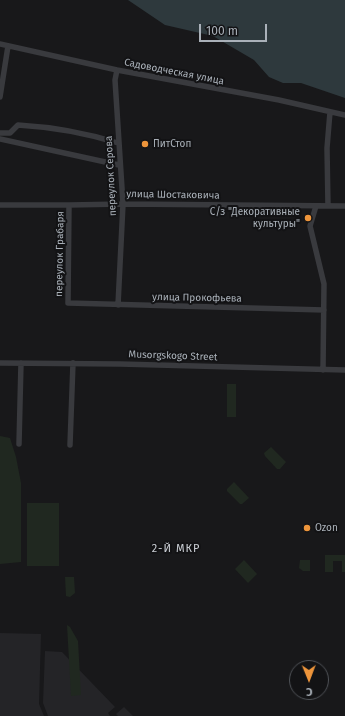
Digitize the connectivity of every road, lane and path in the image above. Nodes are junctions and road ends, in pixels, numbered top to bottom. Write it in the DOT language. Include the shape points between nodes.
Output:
graph roads {
  1 [pos="0,44"];
  2 [pos="8,46"];
  3 [pos="117,70"];
  4 [pos="0,97"];
  5 [pos="330,112"];
  6 [pos="345,115"];
  7 [pos="0,133"];
  8 [pos="0,139"];
  9 [pos="118,143"];
  10 [pos="119,165"];
  11 [pos="123,204"];
  12 [pos="0,205"];
  13 [pos="69,205"];
  14 [pos="316,206"];
  15 [pos="328,206"];
  16 [pos="345,206"];
  17 [pos="68,303"];
  18 [pos="118,305"];
  19 [pos="324,310"];
  20 [pos="0,363"];
  21 [pos="21,363"];
  22 [pos="73,363"];
  23 [pos="323,370"];
  24 [pos="345,370"];
  25 [pos="19,444"];
  26 [pos="70,445"];
  1 -- 2 [label="street, Садоводческая улица"];
  2 -- 3 [label="street, Садоводческая улица"];
  2 -- 4 [label="street"];
  3 -- 5 [label="street, Садоводческая улица" via="280,100"];
  3 -- 9 [label="street, переулок Серова" via="115,80"];
  5 -- 6 [label="street, Садоводческая улица"];
  5 -- 15 [label="street" via="327,148"];
  7 -- 9 [label="street" via="10,133 18,126 37,126"];
  8 -- 10 [label="street"];
  9 -- 10 [label="street, переулок Серова"];
  10 -- 11 [label="street, переулок Серова"];
  11 -- 13 [label="street, улица Шостаковича"];
  11 -- 14 [label="street, улица Шостаковича"];
  11 -- 18 [label="street, переулок Серова"];
  12 -- 13 [label="street, улица Шостаковича"];
  13 -- 17 [label="street, переулок Грабаря"];
  14 -- 15 [label="street, улица Шостаковича"];
  14 -- 19 [label="street" via="310,226 324,284"];
  15 -- 16 [label="street, улица Шостаковича"];
  17 -- 18 [label="street, улица Прокофьева"];
  18 -- 19 [label="street, улица Прокофьева"];
  19 -- 23 [label="street"];
  20 -- 21 [label="street, Musorgskogo Street"];
  21 -- 22 [label="street, Musorgskogo Street"];
  21 -- 25 [label="street"];
  22 -- 23 [label="street, Musorgskogo Street"];
  22 -- 26 [label="street"];
  23 -- 24 [label="street, Musorgskogo Street"];
}
